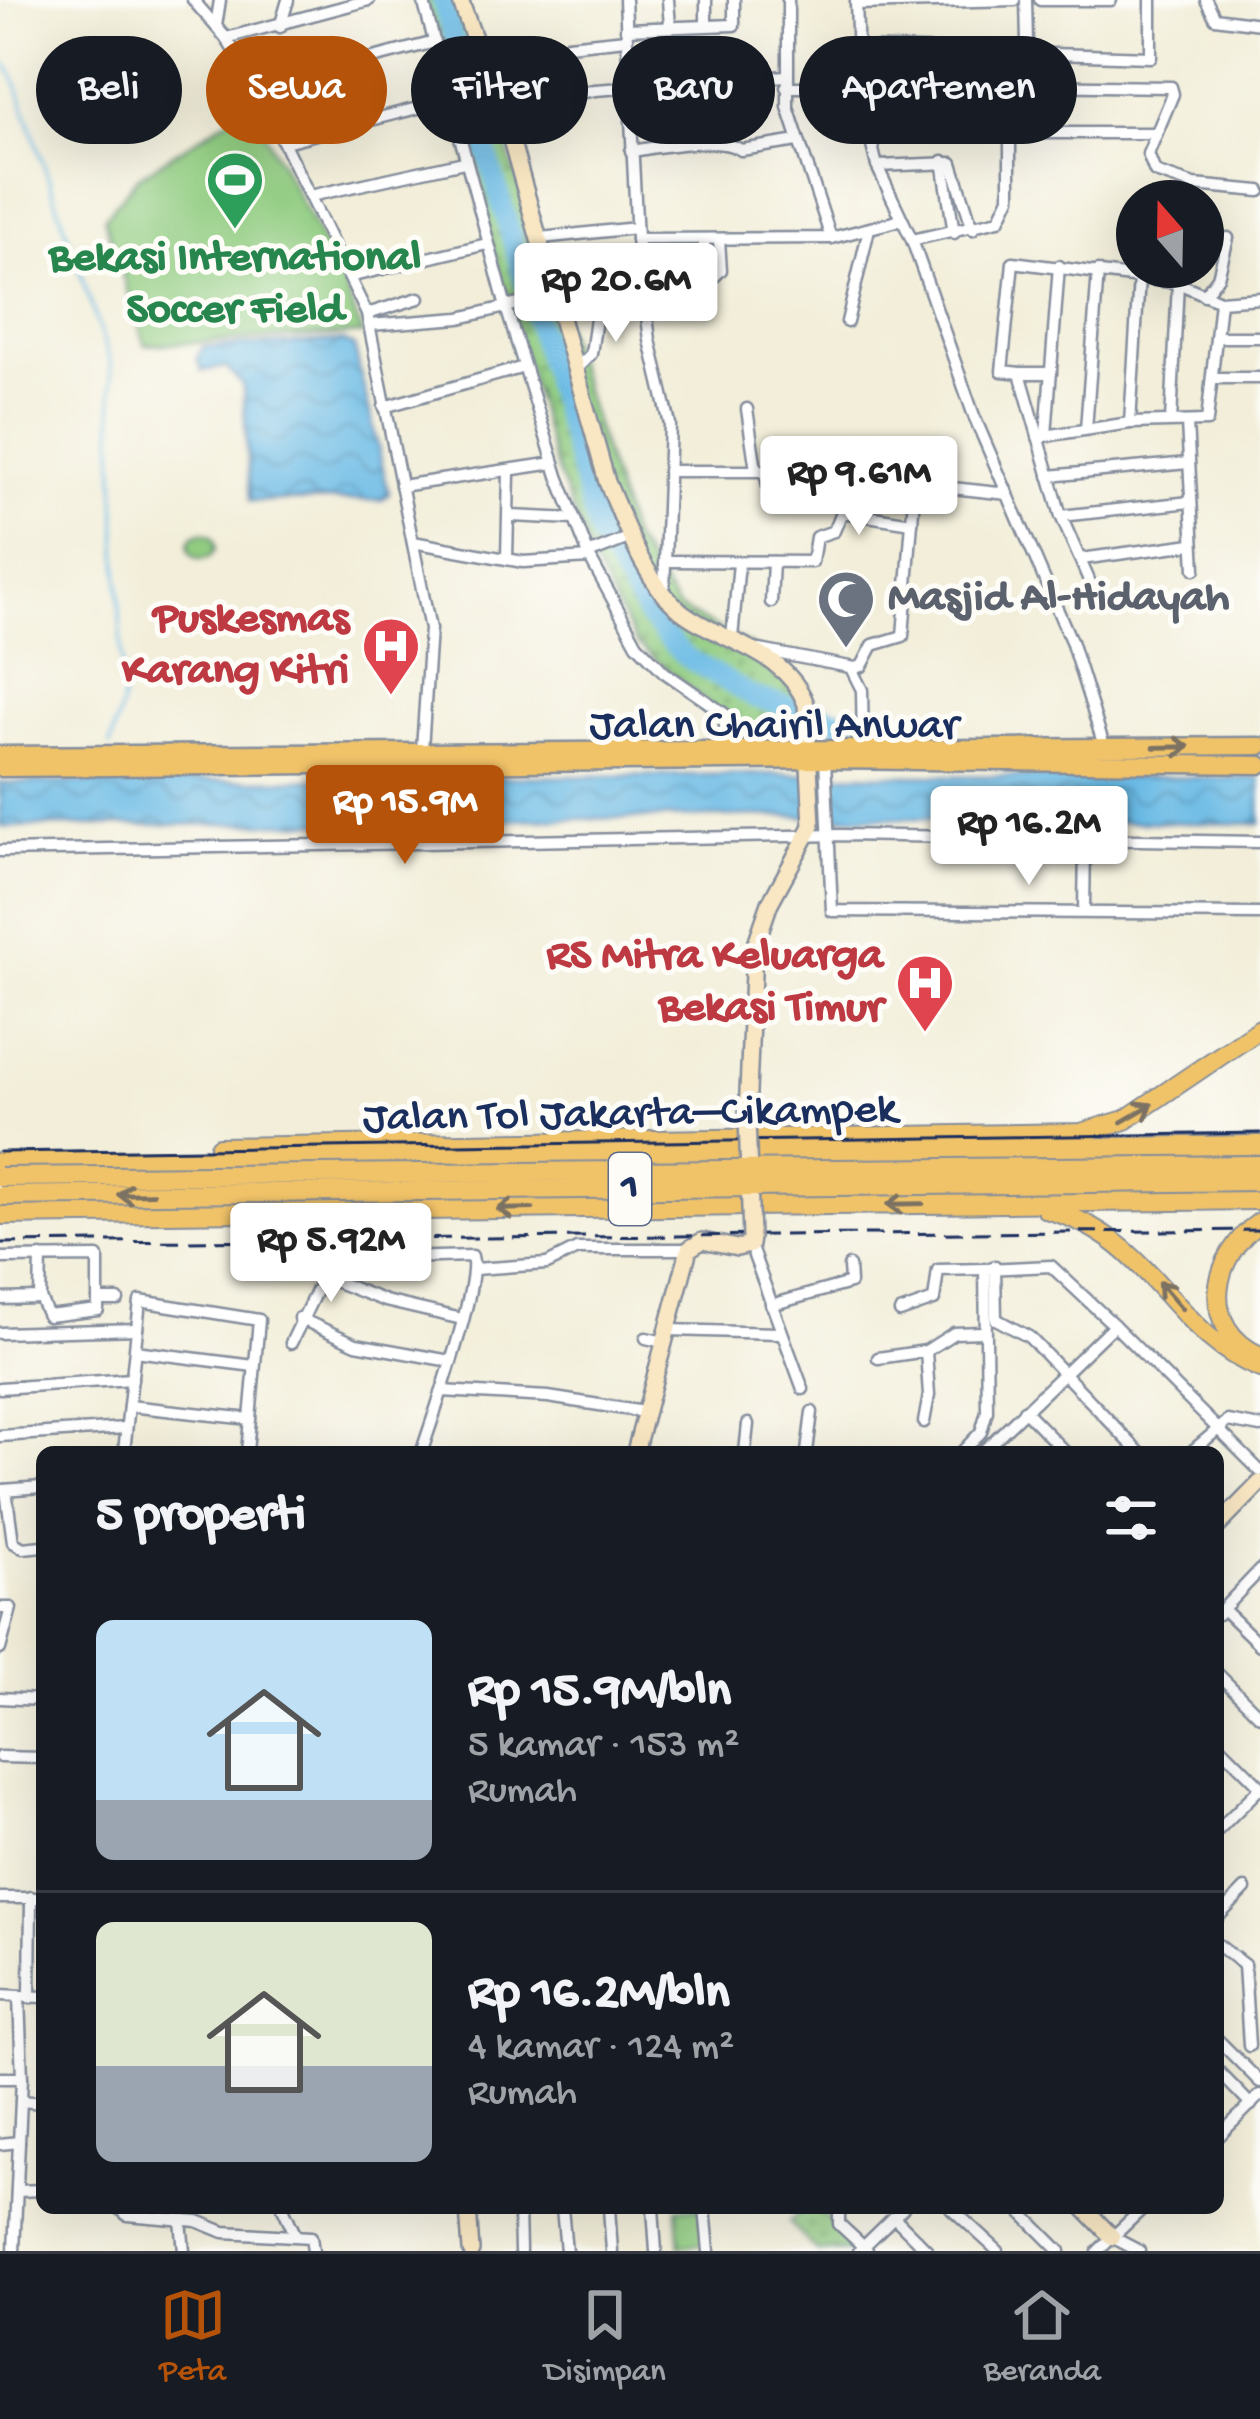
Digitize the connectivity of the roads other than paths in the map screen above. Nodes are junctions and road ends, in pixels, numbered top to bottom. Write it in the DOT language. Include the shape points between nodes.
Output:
graph roads {
  1 [pos="194,0"];
  2 [pos="220,0"];
  3 [pos="288,0"];
  4 [pos="369,0"];
  5 [pos="423,0"];
  6 [pos="460,0"];
  7 [pos="625,0"];
  8 [pos="668,0"];
  9 [pos="706,0"];
  10 [pos="734,0"];
  11 [pos="788,0"];
  12 [pos="1015,0"];
  13 [pos="1026,0"];
  14 [pos="1040,0"];
  15 [pos="1112,0"];
  16 [pos="1151,0"];
  17 [pos="1205,0"];
  18 [pos="856,2"];
  19 [pos="706,24"];
  20 [pos="1260,24"];
  21 [pos="216,26"];
  22 [pos="670,26"];
  23 [pos="280,27"];
  24 [pos="626,34"];
  25 [pos="224,36"];
  26 [pos="236,36"];
  27 [pos="433,36"];
  28 [pos="472,36"];
  29 [pos="857,36"];
  30 [pos="1025,36"];
  31 [pos="588,41"];
  32 [pos="1077,55"];
  33 [pos="775,81"];
  34 [pos="786,81"];
  35 [pos="799,82"];
  36 [pos="1077,88"];
  37 [pos="1154,133"];
  38 [pos="799,141"];
  39 [pos="286,144"];
  40 [pos="461,144"];
  41 [pos="512,144"];
  42 [pos="631,144"];
  43 [pos="800,144"];
  44 [pos="871,144"];
  45 [pos="631,152"];
  46 [pos="943,161"];
  47 [pos="464,162"];
  48 [pos="877,166"];
  49 [pos="1260,191"];
  50 [pos="310,196"];
  51 [pos="901,220"];
  52 [pos="974,229"];
  53 [pos="868,232"];
  54 [pos="954,233"];
  55 [pos="637,234"];
  56 [pos="541,238"];
  57 [pos="831,238"];
  58 [pos="1228,238"];
  59 [pos="704,240"];
  60 [pos="912,240"];
  61 [pos="719,241"];
  62 [pos="488,244"];
  63 [pos="1059,266"];
  64 [pos="1098,272"];
  65 [pos="1116,275"];
  66 [pos="353,276"];
  67 [pos="1138,288"];
  68 [pos="1178,288"];
  69 [pos="1187,288"];
  70 [pos="557,295"];
  71 [pos="1204,295"];
  72 [pos="419,298"];
  73 [pos="1260,298"];
  74 [pos="1220,301"];
  75 [pos="598,304"];
  76 [pos="512,306"];
  77 [pos="369,320"];
  78 [pos="847,322"];
  79 [pos="1216,337"];
  80 [pos="1260,337"];
  81 [pos="524,367"];
  82 [pos="575,370"];
  83 [pos="1019,373"];
  84 [pos="1051,373"];
  85 [pos="1213,378"];
  86 [pos="1260,378"];
  87 [pos="385,407"];
  88 [pos="747,409"];
  89 [pos="1171,422"];
  90 [pos="1187,422"];
  91 [pos="1130,423"];
  92 [pos="1086,430"];
  93 [pos="1042,436"];
  94 [pos="1188,463"];
  95 [pos="554,464"];
  96 [pos="668,471"];
  97 [pos="760,471"];
  98 [pos="509,473"];
  99 [pos="1049,476"];
  100 [pos="916,484"];
  101 [pos="401,486"];
  102 [pos="1008,494"];
  103 [pos="1190,502"];
  104 [pos="772,507"];
  105 [pos="1061,515"];
  106 [pos="511,516"];
  107 [pos="574,519"];
  108 [pos="912,523"];
  109 [pos="627,538"];
  110 [pos="413,542"];
  111 [pos="1192,544"];
  112 [pos="592,554"];
  113 [pos="507,558"];
  114 [pos="1081,559"];
  115 [pos="668,561"];
  116 [pos="739,562"];
  117 [pos="773,562"];
  118 [pos="1195,569"];
  119 [pos="664,591"];
  120 [pos="1095,594"];
  121 [pos="771,602"];
  122 [pos="732,638"];
  123 [pos="756,649"];
  124 [pos="789,657"];
  125 [pos="850,668"];
  126 [pos="785,676"];
  127 [pos="1260,746"];
  128 [pos="725,748"];
  129 [pos="863,748"];
  130 [pos="0,755"];
  131 [pos="622,755"];
  132 [pos="422,756"];
  133 [pos="817,756"];
  134 [pos="1106,756"];
  135 [pos="90,761"];
  136 [pos="1260,765"];
  137 [pos="0,768"];
  138 [pos="819,829"];
  139 [pos="1085,842"];
  140 [pos="1260,842"];
  141 [pos="0,851"];
  142 [pos="1084,911"];
  143 [pos="1260,914"];
  144 [pos="1260,1030"];
  145 [pos="1260,1145"];
  146 [pos="102,1161"];
  147 [pos="0,1162"];
  148 [pos="1260,1165"];
  149 [pos="0,1177"];
  150 [pos="1260,1181"];
  151 [pos="0,1196"];
  152 [pos="1260,1200"];
  153 [pos="1022,1203"];
  154 [pos="0,1215"];
  155 [pos="1260,1222"];
  156 [pos="751,1241"];
  157 [pos="689,1249"];
  158 [pos="41,1257"];
  159 [pos="0,1258"];
  160 [pos="849,1266"];
  161 [pos="990,1268"];
  162 [pos="474,1269"];
  163 [pos="332,1280"];
  164 [pos="0,1298"];
  165 [pos="40,1298"];
  166 [pos="98,1300"];
  167 [pos="118,1300"];
  168 [pos="771,1305"];
  169 [pos="900,1312"];
  170 [pos="299,1318"];
  171 [pos="462,1319"];
  172 [pos="1114,1325"];
  173 [pos="137,1329"];
  174 [pos="982,1332"];
  175 [pos="0,1333"];
  176 [pos="779,1334"];
  177 [pos="666,1336"];
  178 [pos="646,1338"];
  179 [pos="291,1343"];
  180 [pos="135,1351"];
  181 [pos="926,1351"];
  182 [pos="1260,1356"];
  183 [pos="878,1358"];
  184 [pos="450,1361"];
  185 [pos="254,1366"];
  186 [pos="1260,1368"];
  187 [pos="1063,1372"];
  188 [pos="132,1378"];
  189 [pos="0,1388"];
  190 [pos="803,1389"];
  191 [pos="442,1391"];
  192 [pos="129,1406"];
  193 [pos="1024,1409"];
  194 [pos="644,1412"];
  195 [pos="812,1412"];
  196 [pos="250,1419"];
  197 [pos="924,1422"];
  198 [pos="748,1424"];
  199 [pos="1217,1425"];
  200 [pos="1260,1427"];
  201 [pos="126,1428"];
  202 [pos="0,1436"];
  203 [pos="124,1446"];
  204 [pos="248,1446"];
  205 [pos="424,1446"];
  206 [pos="636,1446"];
  207 [pos="746,1446"];
  208 [pos="808,1446"];
  209 [pos="966,1446"];
  210 [pos="992,1446"];
  211 [pos="1058,1446"];
  212 [pos="1133,1446"];
  213 [pos="1197,1446"];
  214 [pos="1260,1471"];
  215 [pos="1260,1483"];
  216 [pos="36,1487"];
  217 [pos="3,1490"];
  218 [pos="1224,1520"];
  219 [pos="36,1547"];
  220 [pos="1260,1570"];
  221 [pos="0,1608"];
  222 [pos="1224,1608"];
  223 [pos="1224,1615"];
  224 [pos="1260,1645"];
  225 [pos="0,1649"];
  226 [pos="1224,1680"];
  227 [pos="0,1698"];
  228 [pos="36,1700"];
  229 [pos="1260,1716"];
  230 [pos="1224,1750"];
  231 [pos="0,1757"];
  232 [pos="36,1758"];
  233 [pos="1260,1787"];
  234 [pos="1224,1819"];
  235 [pos="1245,1889"];
  236 [pos="0,1898"];
  237 [pos="36,1898"];
  238 [pos="1224,1911"];
  239 [pos="36,1912"];
  240 [pos="1224,1950"];
  241 [pos="1260,1962"];
  242 [pos="1244,1965"];
  243 [pos="0,1995"];
  244 [pos="30,1997"];
  245 [pos="1224,2046"];
  246 [pos="1249,2046"];
  247 [pos="1224,2076"];
  248 [pos="0,2078"];
  249 [pos="22,2078"];
  250 [pos="1260,2083"];
  251 [pos="1256,2100"];
  252 [pos="21,2101"];
  253 [pos="36,2102"];
  254 [pos="1224,2131"];
  255 [pos="19,2142"];
  256 [pos="0,2144"];
  257 [pos="36,2190"];
  258 [pos="17,2191"];
  259 [pos="17,2213"];
  260 [pos="0,2214"];
  261 [pos="126,2214"];
  262 [pos="198,2214"];
  263 [pos="286,2214"];
  264 [pos="468,2214"];
  265 [pos="518,2214"];
  266 [pos="563,2214"];
  267 [pos="609,2214"];
  268 [pos="653,2214"];
  269 [pos="706,2214"];
  270 [pos="839,2214"];
  271 [pos="897,2214"];
  272 [pos="899,2214"];
  273 [pos="958,2214"];
  274 [pos="1023,2214"];
  275 [pos="1090,2214"];
  276 [pos="1137,2214"];
  277 [pos="181,2221"];
  278 [pos="295,2234"];
  279 [pos="1112,2237"];
  280 [pos="863,2249"];
  281 [pos="14,2251"];
  282 [pos="184,2251"];
  283 [pos="314,2251"];
  284 [pos="471,2251"];
  285 [pos="520,2251"];
  286 [pos="566,2251"];
  287 [pos="612,2251"];
  288 [pos="656,2251"];
  289 [pos="709,2251"];
  290 [pos="928,2251"];
  291 [pos="998,2251"];
  292 [pos="1060,2251"];
  293 [pos="1098,2251"];
  294 [pos="1139,2251"];
  1 -- 21 [label="street"];
  2 -- 21 [label="street"];
  3 -- 23 [label="street"];
  4 -- 23 [label="street"];
  5 -- 27 [label="street"];
  6 -- 28 [label="street"];
  7 -- 24 [label="street"];
  8 -- 22 [label="street"];
  9 -- 19 [label="street"];
  10 -- 19 [label="street" via="736,23"];
  11 -- 34 [label="street"];
  12 -- 18 [label="street"];
  13 -- 30 [label="street"];
  14 -- 15 [label="street"];
  16 -- 32 [label="street" via="1151,57"];
  17 -- 20 [label="street" via="1215,18"];
  18 -- 29 [label="street"];
  19 -- 22 [label="street"];
  21 -- 25 [label="street"];
  22 -- 24 [label="street"];
  23 -- 26 [label="street"];
  24 -- 31 [label="street"];
  33 -- 34 [label="street"];
  34 -- 35 [label="street"];
  34 -- 38 [label="street"];
  36 -- 37 [label="street" via="1172,88"];
  37 -- 49 [label="street" via="1149,159 1161,176"];
  37 -- 52 [label="street" via="1016,133 1005,211"];
  38 -- 45 [label="street"];
  39 -- 50 [label="street"];
  40 -- 47 [label="street"];
  41 -- 56 [label="street"];
  42 -- 45 [label="street"];
  43 -- 57 [label="street"];
  44 -- 48 [label="street"];
  45 -- 55 [label="street"];
  46 -- 48 [label="street"];
  46 -- 52 [label="street" via="954,165"];
  46 -- 54 [label="street"];
  47 -- 50 [label="street"];
  47 -- 62 [label="street"];
  48 -- 51 [label="street"];
  50 -- 66 [label="street"];
  51 -- 53 [label="street"];
  51 -- 60 [label="street"];
  52 -- 54 [label="street"];
  53 -- 57 [label="street"];
  53 -- 78 [label="street"];
  54 -- 60 [label="street"];
  55 -- 56 [label="street"];
  55 -- 59 [label="street"];
  55 -- 96 [label="street" via="670,424"];
  56 -- 70 [label="street"];
  57 -- 61 [label="street"];
  58 -- 71 [label="street"];
  59 -- 61 [label="street"];
  59 -- 61 [label="street" via="704,271 712,278 721,270"];
  60 -- 102 [label="street"];
  62 -- 66 [label="street"];
  62 -- 76 [label="street"];
  63 -- 64 [label="street"];
  63 -- 83 [label="street" via="1013,262 1002,371"];
  63 -- 84 [label="street"];
  64 -- 65 [label="street"];
  64 -- 92 [label="street"];
  66 -- 77 [label="street"];
  67 -- 91 [label="street"];
  68 -- 89 [label="street"];
  69 -- 71 [label="street"];
  70 -- 76 [label="street"];
  70 -- 82 [label="street"];
  71 -- 74 [label="street"];
  72 -- 77 [label="street"];
  73 -- 74 [label="street"];
  74 -- 79 [label="street"];
  75 -- 82 [label="street" via="591,355"];
  76 -- 77 [label="street" via="460,318"];
  76 -- 81 [label="street"];
  77 -- 87 [label="street"];
  79 -- 80 [label="street"];
  79 -- 85 [label="street"];
  81 -- 87 [label="street"];
  81 -- 95 [label="street"];
  82 -- 109 [label="street"];
  83 -- 84 [label="street"];
  83 -- 93 [label="street"];
  84 -- 93 [label="street"];
  85 -- 86 [label="street"];
  85 -- 90 [label="street" via="1211,416"];
  87 -- 101 [label="street"];
  88 -- 97 [label="street"];
  89 -- 90 [label="street"];
  89 -- 91 [label="street"];
  90 -- 94 [label="street"];
  91 -- 92 [label="street"];
  92 -- 93 [label="street"];
  93 -- 99 [label="street"];
  94 -- 99 [label="street"];
  94 -- 103 [label="street"];
  95 -- 98 [label="street"];
  95 -- 107 [label="street"];
  96 -- 97 [label="street"];
  96 -- 115 [label="street"];
  97 -- 100 [label="street"];
  97 -- 104 [label="street"];
  98 -- 101 [label="street"];
  98 -- 106 [label="street"];
  99 -- 105 [label="street"];
  100 -- 102 [label="street"];
  100 -- 108 [label="street"];
  101 -- 110 [label="street"];
  102 -- 134 [label="street" via="1072,641"];
  103 -- 105 [label="street"];
  103 -- 111 [label="street"];
  105 -- 114 [label="street"];
  106 -- 107 [label="street"];
  106 -- 113 [label="street"];
  107 -- 112 [label="street"];
  108 -- 117 [label="street" via="844,512 834,531 816,537 814,562"];
  108 -- 125 [label="street" via="903,636 874,645 861,667"];
  109 -- 112 [label="street"];
  109 -- 119 [label="street"];
  110 -- 113 [label="street"];
  110 -- 132 [label="street" via="430,629"];
  111 -- 114 [label="street"];
  111 -- 118 [label="street"];
  112 -- 113 [label="street" via="542,563"];
  112 -- 128 [label="street" via="637,644 725,714"];
  114 -- 120 [label="street"];
  115 -- 116 [label="street"];
  115 -- 119 [label="street"];
  116 -- 117 [label="street"];
  116 -- 122 [label="street"];
  117 -- 121 [label="street"];
  119 -- 122 [label="street" via="677,608"];
  122 -- 123 [label="street"];
  123 -- 124 [label="street"];
  123 -- 126 [label="street"];
  124 -- 125 [label="street"];
  124 -- 126 [label="street"];
  125 -- 129 [label="street" via="862,690"];
  126 -- 133 [label="street" via="806,704"];
  134 -- 127 [label="main road, Jalan Chairil Anwar, one-way"];
  128 -- 131 [label="main road, Jalan Chairil Anwar"];
  128 -- 133 [label="main road, Jalan Chairil Anwar"];
  129 -- 133 [label="main road, Jalan Chairil Anwar"];
  129 -- 134 [label="main road, Jalan Chairil Anwar"];
  130 -- 135 [label="main road, Jalan Chairil Anwar"];
  131 -- 132 [label="main road, Jalan Chairil Anwar"];
  131 -- 133 [label="main road, Jalan Chairil Anwar"];
  132 -- 135 [label="main road, Jalan Chairil Anwar"];
  133 -- 134 [label="main road, Jalan Chairil Anwar"];
  133 -- 138 [label="street"];
  134 -- 136 [label="main road, Jalan Chairil Anwar"];
  135 -- 137 [label="main road, Jalan Chairil Anwar"];
  138 -- 139 [label="street"];
  138 -- 141 [label="street"];
  138 -- 142 [label="street" via="832,911"];
  138 -- 156 [label="street, bridge" via="770,903 754,949"];
  139 -- 140 [label="street"];
  139 -- 142 [label="street"];
  142 -- 143 [label="street"];
  146 -- 144 [label="highway, one-way" via="161,1150 411,1141 1081,1133 1125,1120"];
  145 -- 146 [label="highway, Jalan Tol Jakarta–Cikampek / 1"];
  146 -- 147 [label="highway, Jalan Tol Jakarta–Cikampek / 1"];
  148 -- 149 [label="highway, 1, bridge"];
  150 -- 151 [label="highway, 1, one-way, bridge"];
  152 -- 153 [label="highway, Jalan Tol Jakarta–Cikampek / 1"];
  153 -- 154 [label="highway, Jalan Tol Jakarta–Cikampek / 1, one-way"];
  186 -- 153 [label="highway, one-way" via="1223,1348 1100,1228"];
  155 -- 182 [label="highway" via="1230,1250 1216,1286 1226,1325"];
  156 -- 157 [label="street" via="737,1248 702,1240"];
  156 -- 168 [label="street"];
  157 -- 162 [label="street" via="577,1249 547,1264"];
  157 -- 177 [label="street"];
  158 -- 159 [label="street"];
  158 -- 165 [label="street"];
  158 -- 166 [label="street" via="98,1258"];
  160 -- 168 [label="street" via="850,1283"];
  161 -- 169 [label="street" via="938,1270 934,1300"];
  161 -- 172 [label="street" via="1051,1266"];
  161 -- 174 [label="street"];
  161 -- 187 [label="street" via="996,1319 1029,1337"];
  162 -- 170 [label="street" via="472,1256 454,1253 331,1259"];
  162 -- 171 [label="street"];
  163 -- 171 [label="street"];
  164 -- 165 [label="street"];
  165 -- 166 [label="street" via="48,1316 98,1310"];
  166 -- 167 [label="street"];
  168 -- 176 [label="street"];
  170 -- 179 [label="street"];
  170 -- 184 [label="street" via="356,1344"];
  171 -- 184 [label="street"];
  172 -- 187 [label="street"];
  172 -- 199 [label="street"];
  173 -- 175 [label="street"];
  173 -- 180 [label="street"];
  173 -- 185 [label="street" via="140,1301 259,1320"];
  174 -- 181 [label="street" via="954,1333"];
  174 -- 209 [label="street" via="986,1418"];
  176 -- 177 [label="street"];
  176 -- 190 [label="street"];
  177 -- 178 [label="street"];
  177 -- 194 [label="street"];
  180 -- 185 [label="street"];
  180 -- 188 [label="street"];
  181 -- 183 [label="street"];
  181 -- 197 [label="street"];
  184 -- 191 [label="street"];
  185 -- 196 [label="street"];
  187 -- 193 [label="street"];
  187 -- 212 [label="street"];
  188 -- 189 [label="street"];
  188 -- 192 [label="street"];
  191 -- 194 [label="street"];
  191 -- 205 [label="street"];
  192 -- 196 [label="street"];
  192 -- 201 [label="street"];
  193 -- 210 [label="street"];
  193 -- 211 [label="street"];
  194 -- 206 [label="street"];
  195 -- 208 [label="street"];
  196 -- 204 [label="street"];
  198 -- 207 [label="street"];
  199 -- 200 [label="street"];
  199 -- 213 [label="street"];
  199 -- 214 [label="street"];
  201 -- 202 [label="street"];
  201 -- 203 [label="street"];
  215 -- 218 [label="street"];
  216 -- 217 [label="street"];
  217 -- 219 [label="street" via="13,1542"];
  220 -- 222 [label="street"];
  221 -- 225 [label="street" via="12,1614"];
  223 -- 224 [label="street"];
  226 -- 229 [label="street"];
  227 -- 228 [label="street"];
  230 -- 233 [label="street"];
  231 -- 232 [label="street"];
  233 -- 234 [label="street"];
  235 -- 238 [label="street"];
  236 -- 237 [label="street"];
  239 -- 244 [label="street"];
  240 -- 242 [label="street"];
  241 -- 242 [label="street"];
  242 -- 246 [label="street"];
  243 -- 244 [label="street"];
  244 -- 249 [label="street"];
  245 -- 250 [label="street"];
  247 -- 251 [label="street"];
  248 -- 249 [label="street"];
  249 -- 252 [label="street"];
  251 -- 254 [label="street"];
  252 -- 253 [label="street"];
  252 -- 255 [label="street"];
  255 -- 256 [label="street"];
  255 -- 258 [label="street"];
  257 -- 258 [label="street"];
  258 -- 259 [label="street"];
  259 -- 260 [label="street"];
  259 -- 281 [label="street"];
  261 -- 277 [label="street"];
  262 -- 277 [label="street"];
  262 -- 278 [label="street" via="224,2232"];
  263 -- 278 [label="street"];
  264 -- 284 [label="street"];
  265 -- 285 [label="street"];
  266 -- 286 [label="street"];
  267 -- 287 [label="street"];
  268 -- 288 [label="street"];
  269 -- 289 [label="street"];
  270 -- 280 [label="street"];
  271 -- 280 [label="street"];
  272 -- 290 [label="street"];
  273 -- 291 [label="street"];
  274 -- 292 [label="street"];
  275 -- 279 [label="street"];
  276 -- 279 [label="street"];
  277 -- 282 [label="street"];
  278 -- 283 [label="street" via="311,2237"];
  279 -- 293 [label="street"];
  279 -- 294 [label="street"];
}
